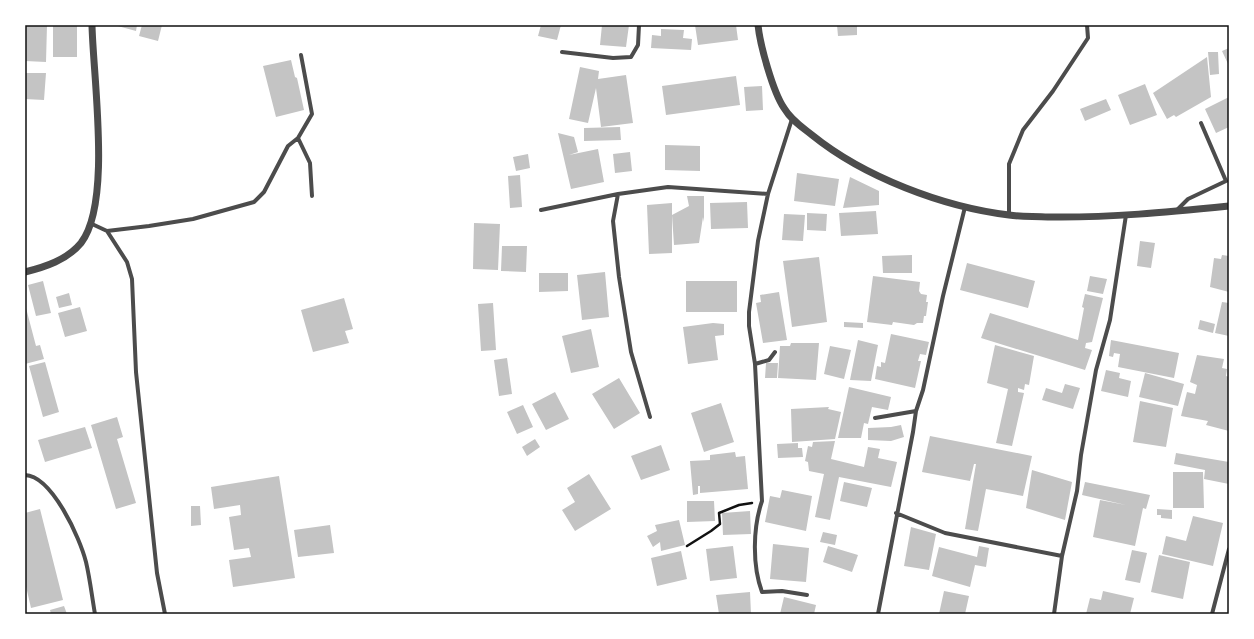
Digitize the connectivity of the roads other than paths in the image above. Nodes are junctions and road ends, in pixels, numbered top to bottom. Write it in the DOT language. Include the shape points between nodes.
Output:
graph roads {
  1 [pos="92,25"];
  2 [pos="639,25"];
  3 [pos="758,25"];
  4 [pos="1087,25"];
  5 [pos="562,52"];
  6 [pos="301,55"];
  7 [pos="792,119"];
  8 [pos="1201,123"];
  9 [pos="298,138"];
  10 [pos="618,194"];
  11 [pos="768,194"];
  12 [pos="312,196"];
  13 [pos="1229,206"];
  14 [pos="965,207"];
  15 [pos="541,210"];
  16 [pos="1175,211"];
  17 [pos="1009,215"];
  18 [pos="1126,215"];
  19 [pos="92,224"];
  20 [pos="107,231"];
  21 [pos="25,272"];
  22 [pos="776,352"];
  23 [pos="755,364"];
  24 [pos="916,411"];
  25 [pos="650,417"];
  26 [pos="875,418"];
  27 [pos="25,474"];
  28 [pos="896,513"];
  29 [pos="1229,549"];
  30 [pos="1062,556"];
  31 [pos="807,595"];
  32 [pos="95,614"];
  33 [pos="165,614"];
  34 [pos="878,614"];
  35 [pos="1054,614"];
  36 [pos="1212,614"];
  1 -- 19 [label="street" via="98,173"];
  2 -- 5 [label="street" via="638,45 631,57 613,58"];
  3 -- 7 [label="street" via="776,92"];
  4 -- 17 [label="street" via="1088,38 1023,130 1009,164"];
  6 -- 9 [label="street" via="312,114"];
  7 -- 11 [label="street"];
  7 -- 14 [label="street" via="830,149 862,169 918,192"];
  8 -- 16 [label="street" via="1226,181 1188,199"];
  9 -- 12 [label="street" via="310,163"];
  9 -- 20 [label="street" via="288,146 264,192 254,202 193,219"];
  10 -- 11 [label="street" via="668,187"];
  10 -- 15 [label="street"];
  10 -- 25 [label="street" via="613,221 619,277 631,352"];
  11 -- 23 [label="street" via="758,241 749,312"];
  13 -- 16 [label="street"];
  14 -- 17 [label="street"];
  14 -- 24 [label="street"];
  16 -- 18 [label="street"];
  17 -- 18 [label="street" via="1086,218"];
  18 -- 30 [label="street" via="1110,320 1096,370 1077,491"];
  19 -- 20 [label="street"];
  19 -- 21 [label="street" via="80,243 65,257"];
  20 -- 33 [label="street" via="127,262 132,279 136,372 157,573"];
  22 -- 23 [label="street" via="769,360"];
  23 -- 31 [label="street" via="762,500 756,517 755,534 758,581 762,592 782,591"];
  24 -- 26 [label="street"];
  24 -- 28 [label="street"];
  27 -- 32 [label="street" via="44,484 74,530 86,561"];
  28 -- 30 [label="street" via="945,533"];
  28 -- 34 [label="street"];
  29 -- 36 [label="street"];
  30 -- 35 [label="street"];
}
